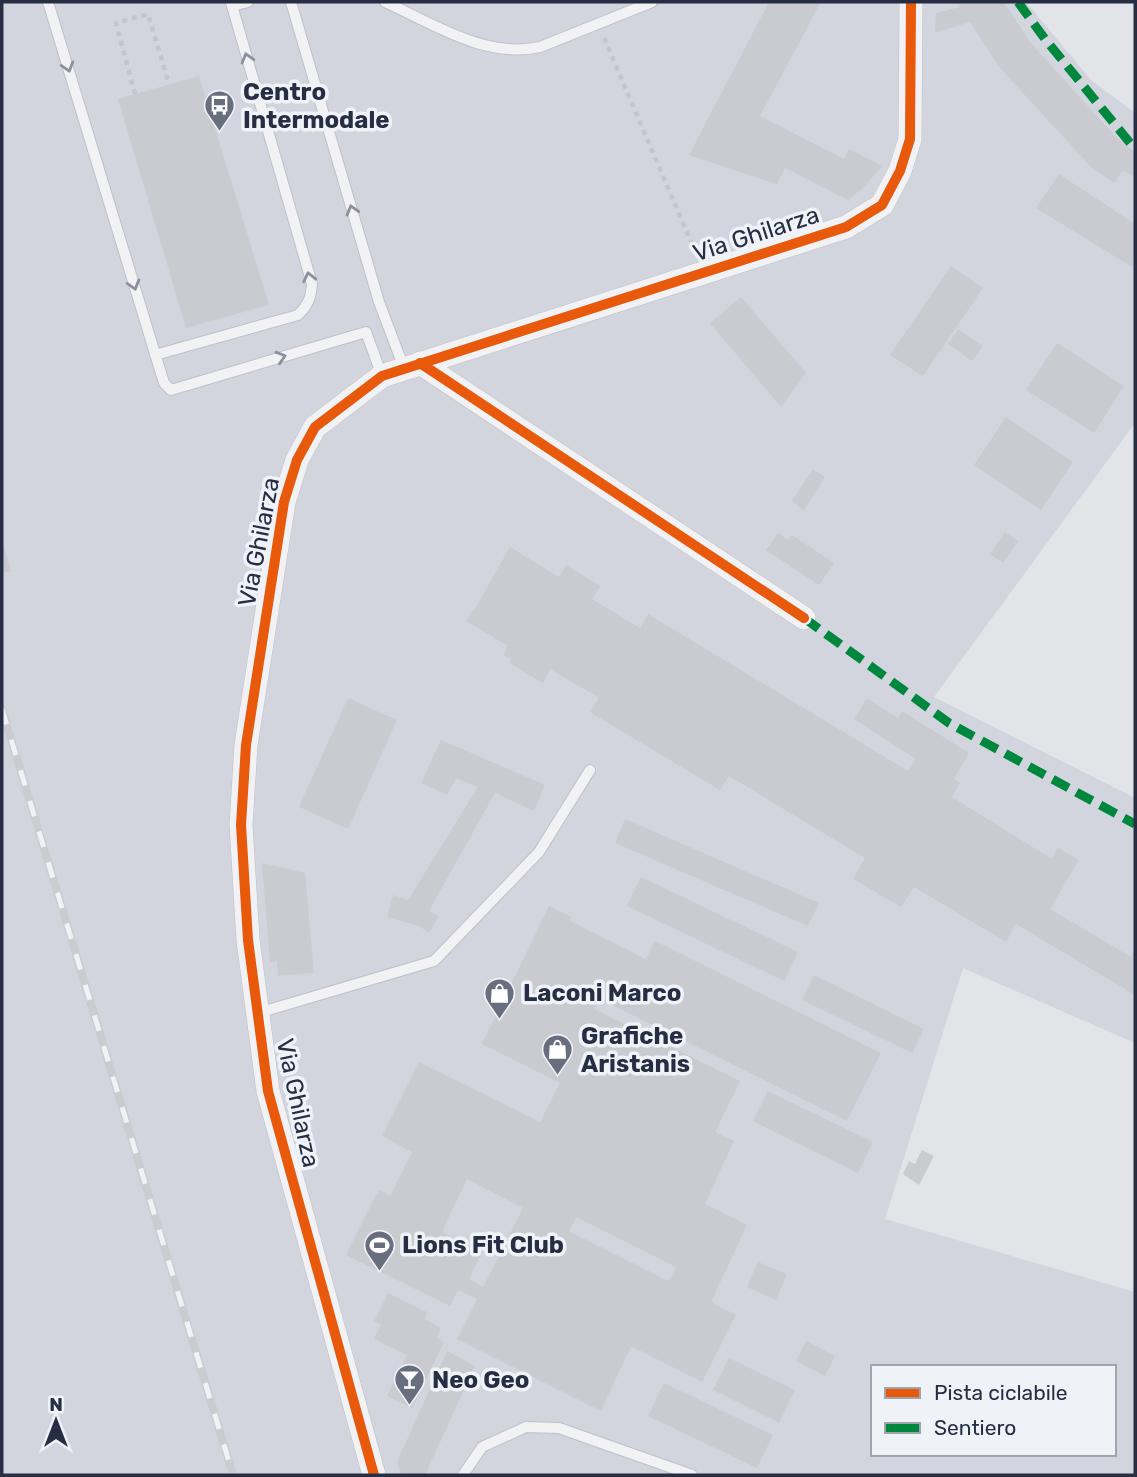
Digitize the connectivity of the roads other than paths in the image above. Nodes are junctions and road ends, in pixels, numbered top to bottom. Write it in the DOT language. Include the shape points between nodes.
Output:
graph roads {
  1 [pos="48,2"];
  2 [pos="248,2"];
  3 [pos="291,2"];
  4 [pos="385,2"];
  5 [pos="652,2"];
  6 [pos="911,2"];
  7 [pos="231,4"];
  8 [pos="155,355"];
  9 [pos="412,366"];
  10 [pos="382,376"];
  11 [pos="804,618"];
  12 [pos="590,770"];
  13 [pos="258,1013"];
  14 [pos="374,1475"];
  15 [pos="463,1475"];
  16 [pos="692,1475"];
  1 -- 8 [label="lane, one-way"];
  2 -- 7 [label="lane"];
  9 -- 3 [label="lane, one-way" via="379,302"];
  4 -- 5 [label="lane" via="470,41 520,51"];
  6 -- 9 [label="street, Via Ghilarza" via="910,139 882,205 846,227"];
  8 -- 7 [label="lane, one-way" via="298,315 311,293"];
  8 -- 10 [label="lane, one-way" via="170,390 366,332"];
  9 -- 10 [label="street, Via Ghilarza"];
  9 -- 11 [label="street"];
  10 -- 13 [label="street, Via Ghilarza" via="315,428 297,460 284,502 246,745 242,825 248,940"];
  12 -- 13 [label="lane" via="539,852 434,961"];
  13 -- 14 [label="street, Via Ghilarza" via="268,1091"];
  15 -- 16 [label="lane" via="482,1447 526,1427 559,1428"];
}
